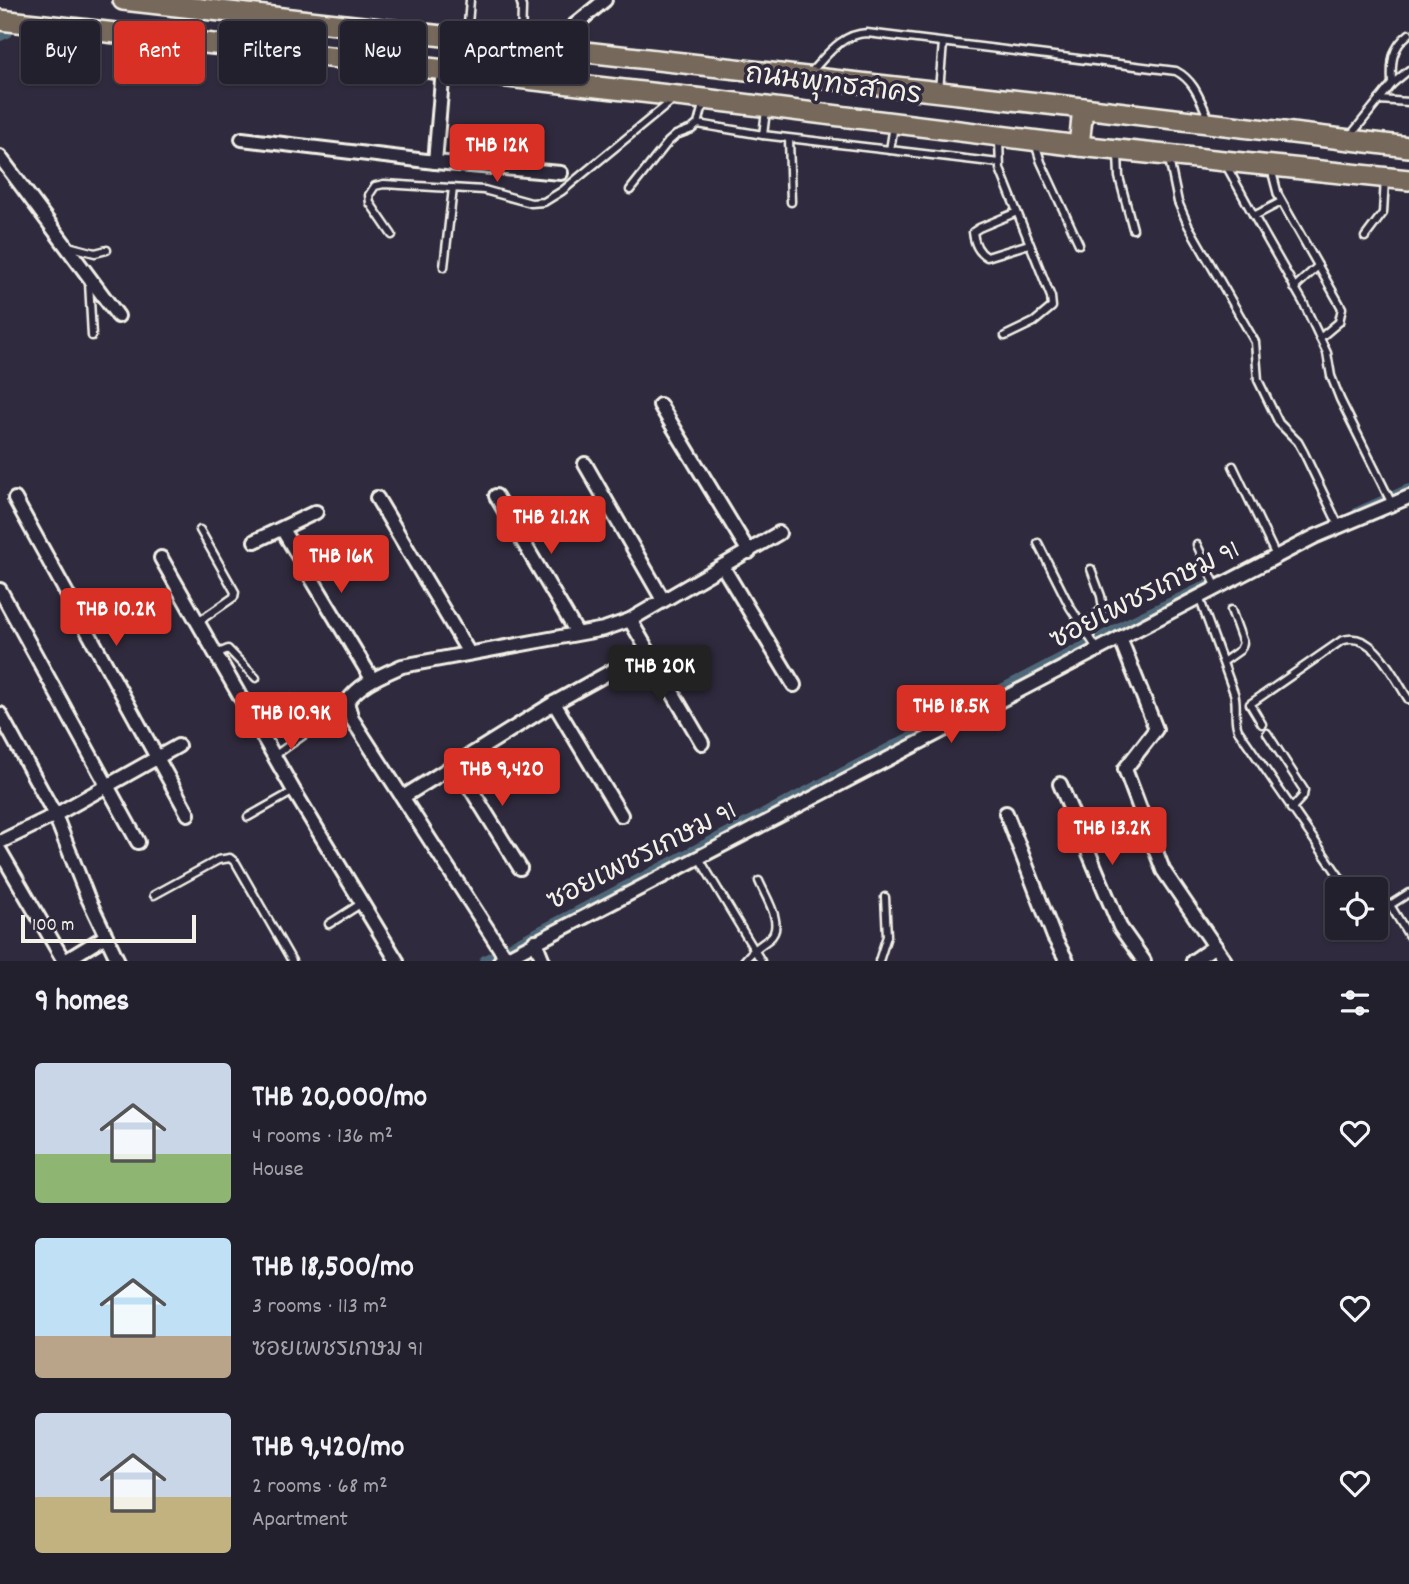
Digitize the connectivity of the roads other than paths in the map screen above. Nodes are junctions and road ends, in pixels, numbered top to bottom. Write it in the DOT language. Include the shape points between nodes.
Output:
graph roads {
  1 [pos="123,0"];
  2 [pos="470,0"];
  3 [pos="520,0"];
  4 [pos="604,0"];
  5 [pos="0,20"];
  6 [pos="468,21"];
  7 [pos="522,21"];
  8 [pos="579,21"];
  9 [pos="1409,34"];
  10 [pos="440,36"];
  11 [pos="943,43"];
  12 [pos="588,53"];
  13 [pos="440,69"];
  14 [pos="1409,70"];
  15 [pos="807,77"];
  16 [pos="442,84"];
  17 [pos="573,84"];
  18 [pos="1392,84"];
  19 [pos="939,92"];
  20 [pos="677,96"];
  21 [pos="704,99"];
  22 [pos="1379,100"];
  23 [pos="1409,102"];
  24 [pos="767,106"];
  25 [pos="1083,108"];
  26 [pos="894,123"];
  27 [pos="1210,123"];
  28 [pos="698,124"];
  29 [pos="763,135"];
  30 [pos="999,136"];
  31 [pos="242,139"];
  32 [pos="789,139"];
  33 [pos="1348,139"];
  34 [pos="1034,141"];
  35 [pos="1079,146"];
  36 [pos="1409,147"];
  37 [pos="890,150"];
  38 [pos="1118,150"];
  39 [pos="1168,155"];
  40 [pos="0,157"];
  41 [pos="1224,160"];
  42 [pos="435,162"];
  43 [pos="999,163"];
  44 [pos="1270,164"];
  45 [pos="561,173"];
  46 [pos="1385,178"];
  47 [pos="1409,180"];
  48 [pos="453,188"];
  49 [pos="630,190"];
  50 [pos="791,202"];
  51 [pos="1281,202"];
  52 [pos="1017,212"];
  53 [pos="1254,216"];
  54 [pos="1133,229"];
  55 [pos="392,234"];
  56 [pos="1365,237"];
  57 [pos="1029,244"];
  58 [pos="1079,244"];
  59 [pos="65,245"];
  60 [pos="107,250"];
  61 [pos="1318,266"];
  62 [pos="444,267"];
  63 [pos="88,276"];
  64 [pos="1294,288"];
  65 [pos="118,316"];
  66 [pos="92,336"];
  67 [pos="1005,336"];
  68 [pos="1320,338"];
  69 [pos="660,405"];
  70 [pos="586,464"];
  71 [pos="1233,466"];
  72 [pos="496,496"];
  73 [pos="1409,497"];
  74 [pos="377,498"];
  75 [pos="15,499"];
  76 [pos="1389,499"];
  77 [pos="317,512"];
  78 [pos="1336,521"];
  79 [pos="282,529"];
  80 [pos="200,530"];
  81 [pos="779,533"];
  82 [pos="255,541"];
  83 [pos="1038,543"];
  84 [pos="1197,545"];
  85 [pos="749,552"];
  86 [pos="1275,552"];
  87 [pos="161,558"];
  88 [pos="723,567"];
  89 [pos="1091,569"];
  90 [pos="1214,583"];
  91 [pos="0,590"];
  92 [pos="1199,597"];
  93 [pos="663,600"];
  94 [pos="1231,610"];
  95 [pos="630,620"];
  96 [pos="198,622"];
  97 [pos="1084,628"];
  98 [pos="577,634"];
  99 [pos="1120,638"];
  100 [pos="1095,645"];
  101 [pos="648,651"];
  102 [pos="469,653"];
  103 [pos="216,654"];
  104 [pos="1223,662"];
  105 [pos="256,678"];
  106 [pos="372,679"];
  107 [pos="794,685"];
  108 [pos="289,699"];
  109 [pos="1409,700"];
  110 [pos="554,703"];
  111 [pos="1250,704"];
  112 [pos="0,714"];
  113 [pos="1236,715"];
  114 [pos="255,722"];
  115 [pos="1262,724"];
  116 [pos="1267,733"];
  117 [pos="305,734"];
  118 [pos="702,743"];
  119 [pos="178,746"];
  120 [pos="274,756"];
  121 [pos="157,757"];
  122 [pos="456,765"];
  123 [pos="1060,784"];
  124 [pos="108,785"];
  125 [pos="294,791"];
  126 [pos="403,797"];
  127 [pos="1291,809"];
  128 [pos="1006,813"];
  129 [pos="188,814"];
  130 [pos="55,815"];
  131 [pos="621,815"];
  132 [pos="248,817"];
  133 [pos="1,840"];
  134 [pos="138,842"];
  135 [pos="698,857"];
  136 [pos="520,868"];
  137 [pos="1339,877"];
  138 [pos="759,881"];
  139 [pos="1409,893"];
  140 [pos="154,895"];
  141 [pos="886,897"];
  142 [pos="362,904"];
  143 [pos="1390,905"];
  144 [pos="329,924"];
  145 [pos="106,936"];
  146 [pos="1409,936"];
  147 [pos="535,941"];
  148 [pos="1215,946"];
  149 [pos="753,948"];
  150 [pos="500,951"];
  151 [pos="64,961"];
  152 [pos="118,961"];
  153 [pos="292,961"];
  154 [pos="397,961"];
  155 [pos="543,961"];
  156 [pos="744,961"];
  157 [pos="761,961"];
  158 [pos="879,961"];
  159 [pos="1068,961"];
  160 [pos="1144,961"];
  161 [pos="1193,961"];
  162 [pos="1225,961"];
  1 -- 10 [label="main road, ถนนพุทธสาคร"];
  2 -- 6 [label="lane"];
  3 -- 7 [label="lane"];
  4 -- 8 [label="street"];
  5 -- 13 [label="main road, ถนนพุทธสาคร"];
  9 -- 18 [label="lane" via="1396,47"];
  11 -- 15 [label="lane" via="856,33 838,43"];
  11 -- 19 [label="lane"];
  11 -- 27 [label="lane" via="1176,71 1194,86"];
  12 -- 15 [label="main road, ถนนพุทธสาคร"];
  14 -- 18 [label="lane"];
  15 -- 19 [label="main road, ถนนพุทธสาคร"];
  16 -- 42 [label="street"];
  17 -- 20 [label="main road, ถนนพุทธสาคร"];
  18 -- 22 [label="lane"];
  19 -- 25 [label="main road, ถนนพุทธสาคร"];
  20 -- 21 [label="main road, ถนนพุทธสาคร"];
  20 -- 48 [label="lane" via="544,202"];
  21 -- 24 [label="main road, ถนนพุทธสาคร"];
  21 -- 28 [label="lane"];
  22 -- 23 [label="lane"];
  22 -- 33 [label="lane"];
  24 -- 26 [label="main road, ถนนพุทธสาคร"];
  24 -- 29 [label="lane"];
  25 -- 27 [label="main road, ถนนพุทธสาคร"];
  25 -- 35 [label="main road"];
  26 -- 30 [label="main road, ถนนพุทธสาคร"];
  26 -- 37 [label="lane"];
  27 -- 33 [label="main road, ถนนพุทธสาคร"];
  28 -- 29 [label="lane"];
  28 -- 49 [label="lane" via="668,142"];
  29 -- 32 [label="lane"];
  30 -- 34 [label="main road, ถนนพุทธสาคร"];
  30 -- 43 [label="lane"];
  31 -- 42 [label="street"];
  32 -- 37 [label="lane"];
  32 -- 50 [label="lane"];
  33 -- 36 [label="main road, ถนนพุทธสาคร"];
  34 -- 35 [label="main road, ถนนพุทธสาคร"];
  34 -- 58 [label="lane"];
  35 -- 38 [label="main road, ถนนพุทธสาคร"];
  37 -- 43 [label="lane"];
  38 -- 39 [label="main road, ถนนพุทธสาคร"];
  38 -- 54 [label="lane" via="1119,177"];
  39 -- 41 [label="main road, ถนนพุทธสาคร"];
  39 -- 78 [label="lane" via="1188,225 1255,342 1258,380 1279,423 1298,442"];
  40 -- 59 [label="street"];
  41 -- 44 [label="main road, ถนนพุทธสาคร"];
  41 -- 53 [label="lane"];
  42 -- 45 [label="street"];
  43 -- 52 [label="lane"];
  44 -- 46 [label="main road, ถนนพุทธสาคร"];
  44 -- 51 [label="lane"];
  46 -- 47 [label="main road, ถนนพุทธสาคร"];
  46 -- 56 [label="lane" via="1383,213"];
  48 -- 55 [label="lane" via="374,186 370,203"];
  48 -- 62 [label="lane"];
  51 -- 53 [label="lane"];
  51 -- 61 [label="lane"];
  52 -- 57 [label="lane"];
  52 -- 57 [label="lane" via="979,228 974,239 987,257"];
  53 -- 64 [label="lane"];
  57 -- 67 [label="lane" via="1052,307"];
  59 -- 60 [label="lane" via="95,253"];
  59 -- 63 [label="street"];
  61 -- 64 [label="lane"];
  61 -- 68 [label="lane" via="1342,308 1339,322"];
  63 -- 65 [label="street"];
  63 -- 66 [label="lane"];
  64 -- 68 [label="lane"];
  68 -- 76 [label="lane" via="1340,399"];
  69 -- 85 [label="street"];
  70 -- 93 [label="street"];
  71 -- 86 [label="lane"];
  72 -- 98 [label="street"];
  73 -- 76 [label="street, ซอยเพชรเกษม 91"];
  74 -- 102 [label="street"];
  75 -- 121 [label="street"];
  76 -- 78 [label="street, ซอยเพชรเกษม 91"];
  77 -- 79 [label="street"];
  78 -- 86 [label="street, ซอยเพชรเกษม 91"];
  79 -- 82 [label="street"];
  79 -- 106 [label="street"];
  80 -- 96 [label="lane" via="235,592"];
  81 -- 85 [label="street"];
  83 -- 97 [label="lane"];
  84 -- 90 [label="lane"];
  85 -- 88 [label="street"];
  86 -- 90 [label="street, ซอยเพชรเกษม 91"];
  87 -- 96 [label="street"];
  88 -- 93 [label="street"];
  88 -- 107 [label="street"];
  89 -- 97 [label="lane" via="1103,608"];
  90 -- 92 [label="street, ซอยเพชรเกษม 91"];
  91 -- 124 [label="street"];
  92 -- 99 [label="street, ซอยเพชรเกษม 91"];
  92 -- 104 [label="lane"];
  93 -- 95 [label="street"];
  94 -- 104 [label="lane" via="1243,643"];
  95 -- 98 [label="street"];
  95 -- 101 [label="street"];
  96 -- 103 [label="street"];
  97 -- 100 [label="lane"];
  98 -- 102 [label="street"];
  99 -- 100 [label="street, ซอยเพชรเกษม 91"];
  99 -- 148 [label="street" via="1156,729 1125,769 1163,870"];
  100 -- 135 [label="street, ซอยเพชรเกษม 91"];
  101 -- 110 [label="street"];
  101 -- 118 [label="street"];
  102 -- 106 [label="street" via="402,666"];
  103 -- 105 [label="lane" via="228,649"];
  103 -- 114 [label="street"];
  104 -- 113 [label="lane"];
  106 -- 126 [label="street" via="347,702 352,719"];
  108 -- 114 [label="lane"];
  109 -- 111 [label="lane" via="1367,643 1349,638"];
  110 -- 122 [label="street"];
  110 -- 131 [label="street"];
  111 -- 113 [label="lane"];
  111 -- 115 [label="lane"];
  112 -- 130 [label="street"];
  113 -- 127 [label="lane" via="1238,730"];
  114 -- 120 [label="street"];
  116 -- 127 [label="lane" via="1304,790"];
  117 -- 120 [label="lane"];
  119 -- 121 [label="street"];
  120 -- 125 [label="street"];
  121 -- 124 [label="street"];
  121 -- 129 [label="street"];
  122 -- 126 [label="street"];
  122 -- 136 [label="street"];
  123 -- 160 [label="street" via="1120,927"];
  124 -- 130 [label="street"];
  124 -- 134 [label="street"];
  125 -- 132 [label="lane"];
  125 -- 142 [label="street"];
  126 -- 150 [label="street"];
  127 -- 137 [label="lane"];
  128 -- 159 [label="street" via="1054,937"];
  130 -- 133 [label="street"];
  130 -- 145 [label="street"];
  133 -- 151 [label="street"];
  135 -- 147 [label="street, ซอยเพชรเกษม 91"];
  135 -- 149 [label="lane"];
  138 -- 149 [label="lane" via="776,931"];
  139 -- 143 [label="lane"];
  140 -- 153 [label="lane" via="230,858"];
  141 -- 158 [label="lane" via="887,936"];
  142 -- 144 [label="lane"];
  142 -- 154 [label="street"];
  143 -- 146 [label="lane"];
  145 -- 151 [label="street"];
  145 -- 152 [label="street"];
  147 -- 150 [label="street, ซอยเพชรเกษม 91"];
  147 -- 155 [label="street"];
  148 -- 161 [label="street"];
  148 -- 162 [label="street"];
  149 -- 156 [label="lane"];
  149 -- 157 [label="lane"];
}
